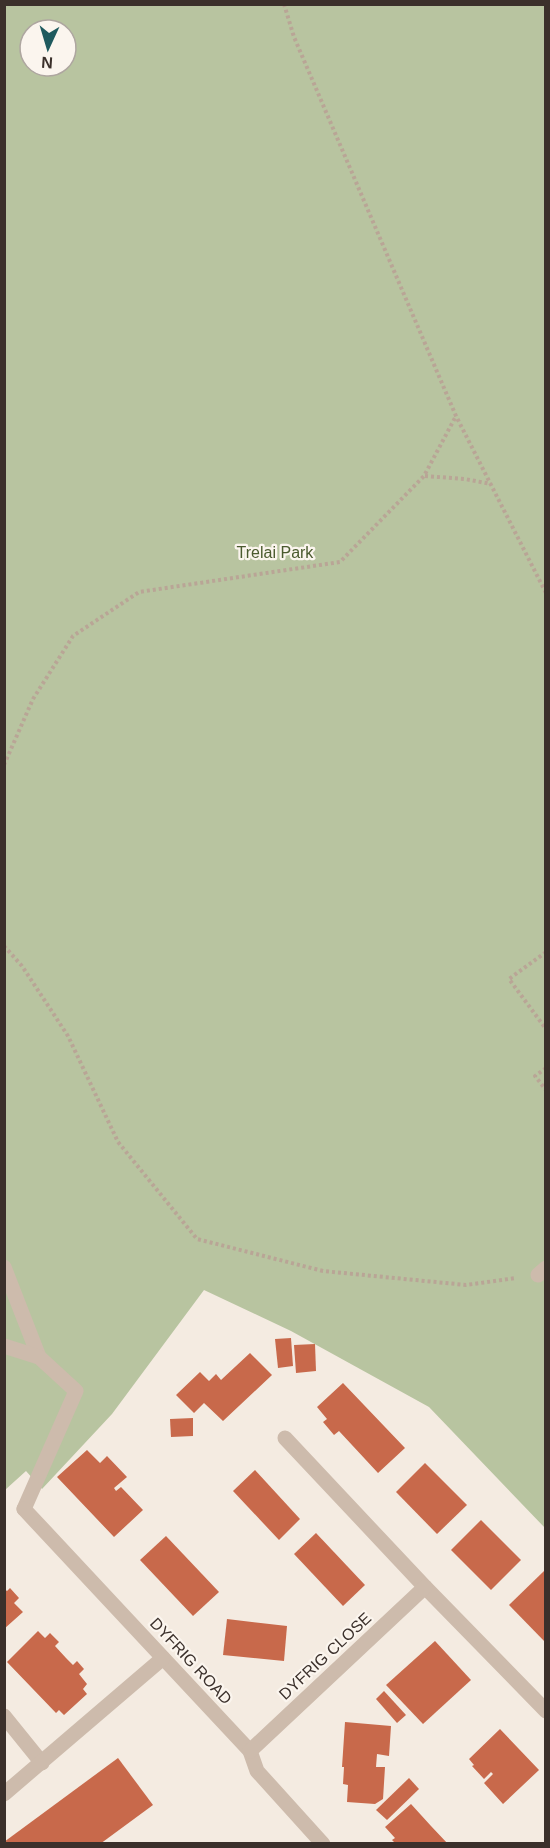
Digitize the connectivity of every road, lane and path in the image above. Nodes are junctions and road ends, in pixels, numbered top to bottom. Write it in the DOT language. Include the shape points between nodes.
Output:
graph roads {
  1 [pos="284,4"];
  2 [pos="456,416"];
  3 [pos="424,476"];
  4 [pos="491,484"];
  5 [pos="546,593"];
  6 [pos="4,765"];
  7 [pos="4,946"];
  8 [pos="546,952"];
  9 [pos="546,1029"];
  10 [pos="546,1068"];
  11 [pos="546,1090"];
  12 [pos="4,1267"];
  13 [pos="542,1271"];
  14 [pos="4,1346"];
  15 [pos="39,1357"];
  16 [pos="285,1438"];
  17 [pos="424,1587"];
  18 [pos="164,1658"];
  19 [pos="546,1711"];
  20 [pos="4,1716"];
  21 [pos="249,1751"];
  22 [pos="42,1763"];
  23 [pos="4,1794"];
  24 [pos="323,1844"];
  1 -- 2 [label="path" via="294,37"];
  2 -- 3 [label="path"];
  2 -- 4 [label="path"];
  3 -- 4 [label="path"];
  3 -- 6 [label="path" via="340,562 139,592 73,636 33,699"];
  4 -- 5 [label="path"];
  7 -- 13 [label="path" via="68,1035 118,1142 197,1239 322,1271 466,1285"];
  8 -- 9 [label="path" via="509,979"];
  10 -- 11 [label="path" via="535,1076"];
  12 -- 15 [label="street"];
  14 -- 15 [label="street"];
  15 -- 18 [label="street, DYFRIG ROAD" via="76,1391 24,1509"];
  16 -- 17 [label="street"];
  17 -- 19 [label="street"];
  17 -- 21 [label="street, DYFRIG CLOSE"];
  18 -- 21 [label="street, DYFRIG ROAD"];
  18 -- 22 [label="street"];
  20 -- 22 [label="street"];
  21 -- 24 [label="street, DYFRIG ROAD" via="257,1771"];
  22 -- 23 [label="street"];
}
